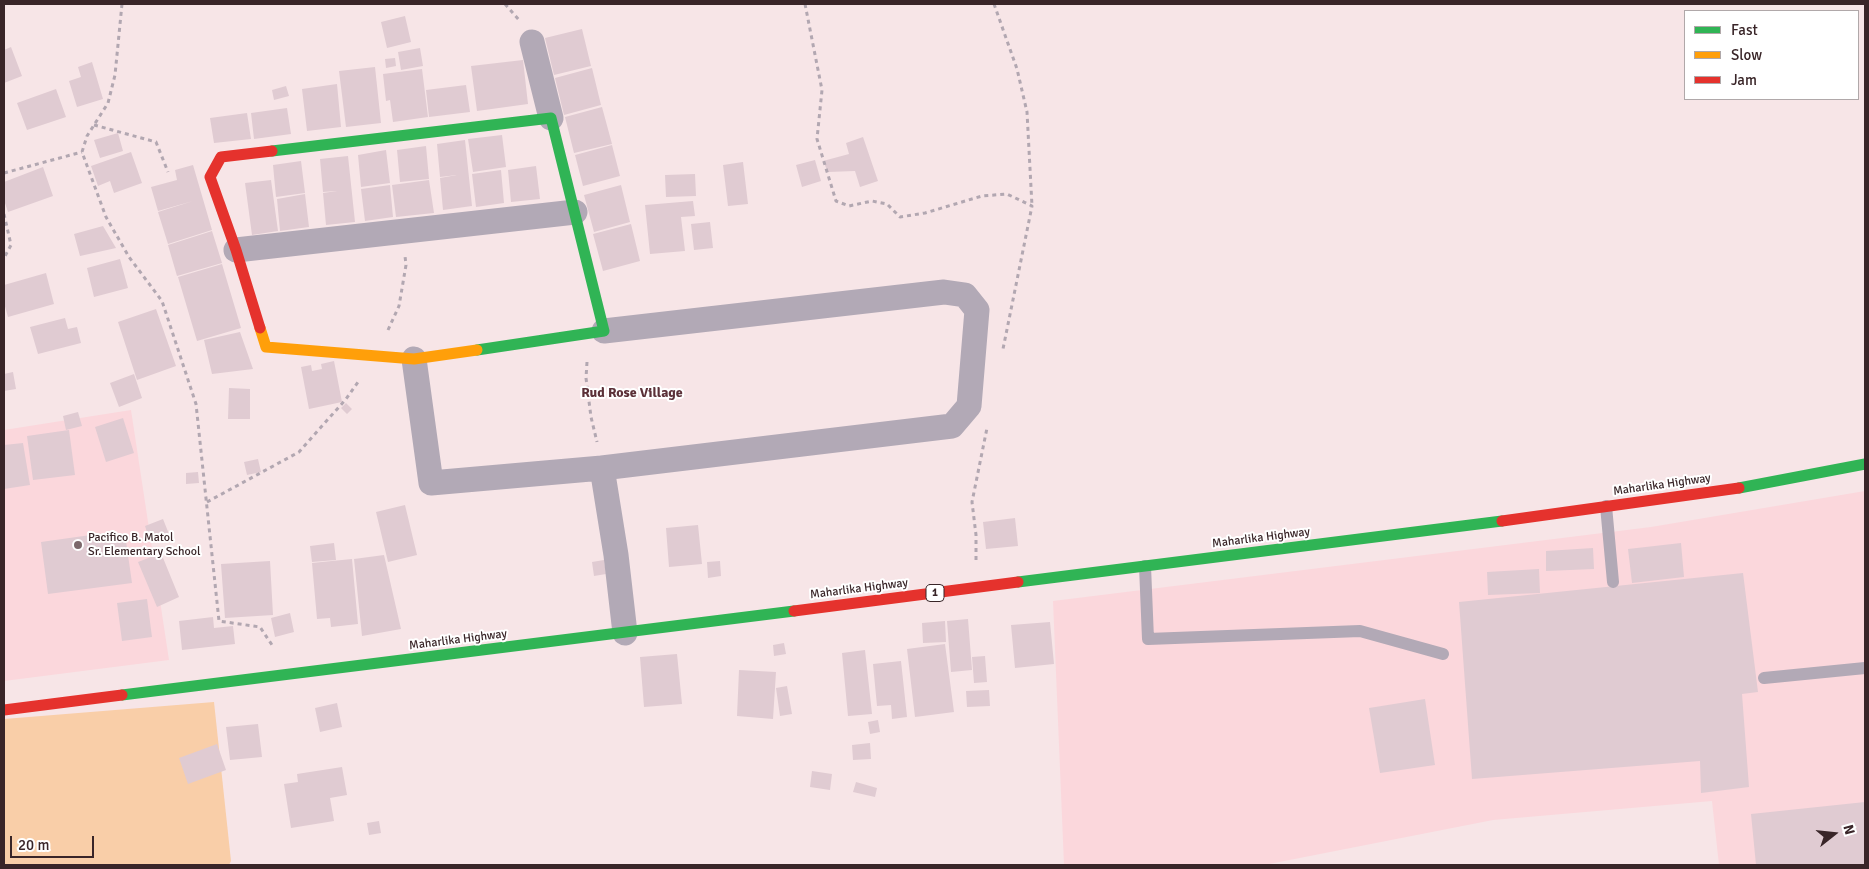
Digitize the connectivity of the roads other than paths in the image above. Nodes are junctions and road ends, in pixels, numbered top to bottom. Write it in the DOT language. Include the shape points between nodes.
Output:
graph roads {
  1 [pos="532,42"];
  2 [pos="551,118"];
  3 [pos="575,212"];
  4 [pos="236,250"];
  5 [pos="597,332"];
  6 [pos="414,359"];
  7 [pos="1865,464"];
  8 [pos="602,468"];
  9 [pos="1606,506"];
  10 [pos="1144,566"];
  11 [pos="1613,582"];
  12 [pos="624,633"];
  13 [pos="1443,654"];
  14 [pos="1865,668"];
  15 [pos="1764,678"];
  16 [pos="4,710"];
  1 -- 2 [label="street"];
  2 -- 3 [label="main road"];
  2 -- 4 [label="main road" via="221,157 210,178"];
  3 -- 4 [label="street"];
  3 -- 5 [label="main road"];
  4 -- 6 [label="main road" via="266,347"];
  5 -- 6 [label="main road"];
  5 -- 8 [label="street" via="944,292 965,295 977,310 969,406 952,426"];
  6 -- 8 [label="street" via="432,483"];
  7 -- 9 [label="main road, Maharlika Highway / 1" via="1760,485"];
  8 -- 12 [label="street"];
  9 -- 10 [label="main road, Maharlika Highway / 1"];
  9 -- 11 [label="lane"];
  10 -- 12 [label="main road, Maharlika Highway / 1"];
  10 -- 13 [label="lane" via="1148,639 1360,631"];
  12 -- 16 [label="main road, Maharlika Highway / 1"];
  14 -- 15 [label="lane"];
}
